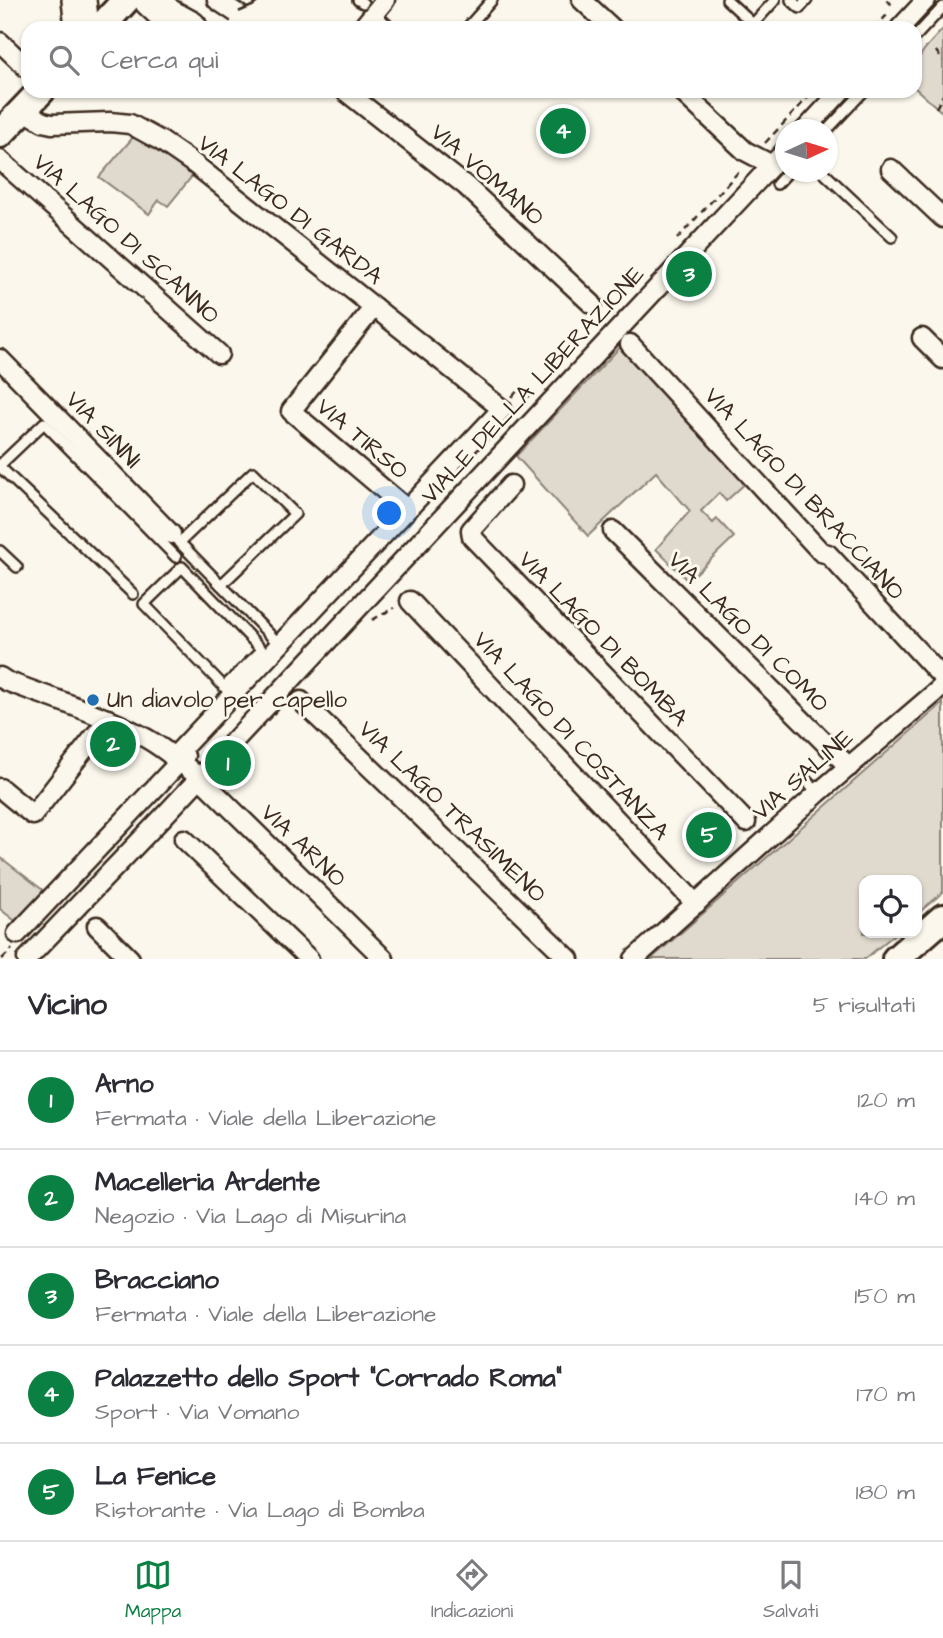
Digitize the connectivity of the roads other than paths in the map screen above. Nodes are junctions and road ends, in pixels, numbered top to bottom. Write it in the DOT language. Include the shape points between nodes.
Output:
graph roads {
  1 [pos="79,0"];
  2 [pos="217,0"];
  3 [pos="492,0"];
  4 [pos="582,0"];
  5 [pos="727,0"];
  6 [pos="775,0"];
  7 [pos="791,0"];
  8 [pos="807,0"];
  9 [pos="926,0"];
  10 [pos="137,1"];
  11 [pos="370,4"];
  12 [pos="280,5"];
  13 [pos="943,7"];
  14 [pos="81,21"];
  15 [pos="110,21"];
  16 [pos="175,21"];
  17 [pos="243,21"];
  18 [pos="262,21"];
  19 [pos="364,21"];
  20 [pos="385,21"];
  21 [pos="473,21"];
  22 [pos="604,21"];
  23 [pos="750,21"];
  24 [pos="756,21"];
  25 [pos="906,21"];
  26 [pos="922,30"];
  27 [pos="0,42"];
  28 [pos="21,62"];
  29 [pos="354,98"];
  30 [pos="689,98"];
  31 [pos="835,98"];
  32 [pos="857,98"];
  33 [pos="32,100"];
  34 [pos="815,119"];
  35 [pos="837,119"];
  36 [pos="0,134"];
  37 [pos="0,160"];
  38 [pos="775,166"];
  39 [pos="891,169"];
  40 [pos="775,173"];
  41 [pos="834,182"];
  42 [pos="943,218"];
  43 [pos="892,237"];
  44 [pos="592,304"];
  45 [pos="374,307"];
  46 [pos="922,338"];
  47 [pos="630,344"];
  48 [pos="219,354"];
  49 [pos="0,359"];
  50 [pos="943,359"];
  51 [pos="0,466"];
  52 [pos="511,485"];
  53 [pos="407,509"];
  54 [pos="613,531"];
  55 [pos="175,538"];
  56 [pos="0,551"];
  57 [pos="176,557"];
  58 [pos="17,567"];
  59 [pos="221,586"];
  60 [pos="133,594"];
  61 [pos="410,601"];
  62 [pos="279,644"];
  63 [pos="267,670"];
  64 [pos="0,677"];
  65 [pos="943,678"];
  66 [pos="943,686"];
  67 [pos="228,691"];
  68 [pos="301,701"];
  69 [pos="108,719"];
  70 [pos="176,760"];
  71 [pos="849,767"];
  72 [pos="199,777"];
  73 [pos="805,779"];
  74 [pos="0,788"];
  75 [pos="818,793"];
  76 [pos="747,822"];
  77 [pos="184,839"];
  78 [pos="696,904"];
  79 [pos="943,918"];
  80 [pos="97,926"];
  81 [pos="18,934"];
  82 [pos="27,959"];
  83 [pos="131,959"];
  84 [pos="309,959"];
  85 [pos="384,959"];
  86 [pos="569,959"];
  87 [pos="634,959"];
  88 [pos="896,959"];
  1 -- 14 [label="highway"];
  2 -- 17 [label="street"];
  3 -- 21 [label="lane"];
  4 -- 22 [label="street"];
  5 -- 23 [label="lane"];
  6 -- 24 [label="lane"];
  7 -- 8 [label="lane" via="800,8"];
  9 -- 25 [label="street"];
  10 -- 15 [label="main road"];
  10 -- 16 [label="highway"];
  11 -- 19 [label="street"];
  11 -- 20 [label="lane"];
  12 -- 18 [label="highway, bridge"];
  13 -- 26 [label="lane"];
  27 -- 28 [label="street"];
  29 -- 44 [label="street, VIA VOMANO" via="466,186"];
  30 -- 38 [label="street" via="752,156"];
  31 -- 34 [label="street"];
  32 -- 35 [label="lane"];
  33 -- 36 [label="main road"];
  33 -- 45 [label="street, VIA LAGO DI GARDA" via="47,123 124,123 149,134 186,158"];
  37 -- 48 [label="street, VIA LAGO DI SCANNO"];
  39 -- 42 [label="street"];
  40 -- 72 [label="street, VIALE DELLA LIBERAZIONE"];
  41 -- 43 [label="lane"];
  45 -- 53 [label="street, VIA TIRSO" via="291,411"];
  45 -- 53 [label="street, VIA LAGO DI GARDA" via="502,409"];
  46 -- 50 [label="street"];
  47 -- 65 [label="street, VIA LAGO DI BRACCIANO"];
  49 -- 55 [label="street, VIA SINNI"];
  51 -- 57 [label="lane" via="44,423"];
  51 -- 60 [label="lane"];
  52 -- 76 [label="street, VIA LAGO DI BOMBA" via="471,530 472,537"];
  53 -- 62 [label="street"];
  54 -- 71 [label="street, VIA LAGO DI COMO"];
  55 -- 59 [label="lane"];
  55 -- 59 [label="lane" via="253,472 295,514"];
  56 -- 58 [label="lane"];
  59 -- 62 [label="lane"];
  61 -- 78 [label="street, VIA LAGO DI COSTANZA"];
  62 -- 67 [label="street"];
  63 -- 70 [label="street"];
  64 -- 69 [label="street, VIA ARNO"];
  66 -- 71 [label="street, VIA SALINE"];
  67 -- 67 [label="lane" via="144,604 182,567 262,650"];
  67 -- 70 [label="street"];
  68 -- 86 [label="street, VIA LAGO TRASIMENO"];
  69 -- 70 [label="street, VIA ARNO" via="145,737"];
  69 -- 74 [label="street" via="33,815"];
  70 -- 72 [label="street, VIA ARNO"];
  70 -- 81 [label="street"];
  71 -- 75 [label="street, VIA SALINE"];
  72 -- 82 [label="street, VIALE DELLA LIBERAZIONE"];
  72 -- 85 [label="street, VIA ARNO"];
  73 -- 75 [label="lane"];
  75 -- 78 [label="street, VIA SALINE"];
  77 -- 84 [label="street"];
  78 -- 87 [label="street, VIA SALINE"];
  79 -- 88 [label="main road"];
  80 -- 83 [label="street"];
}
